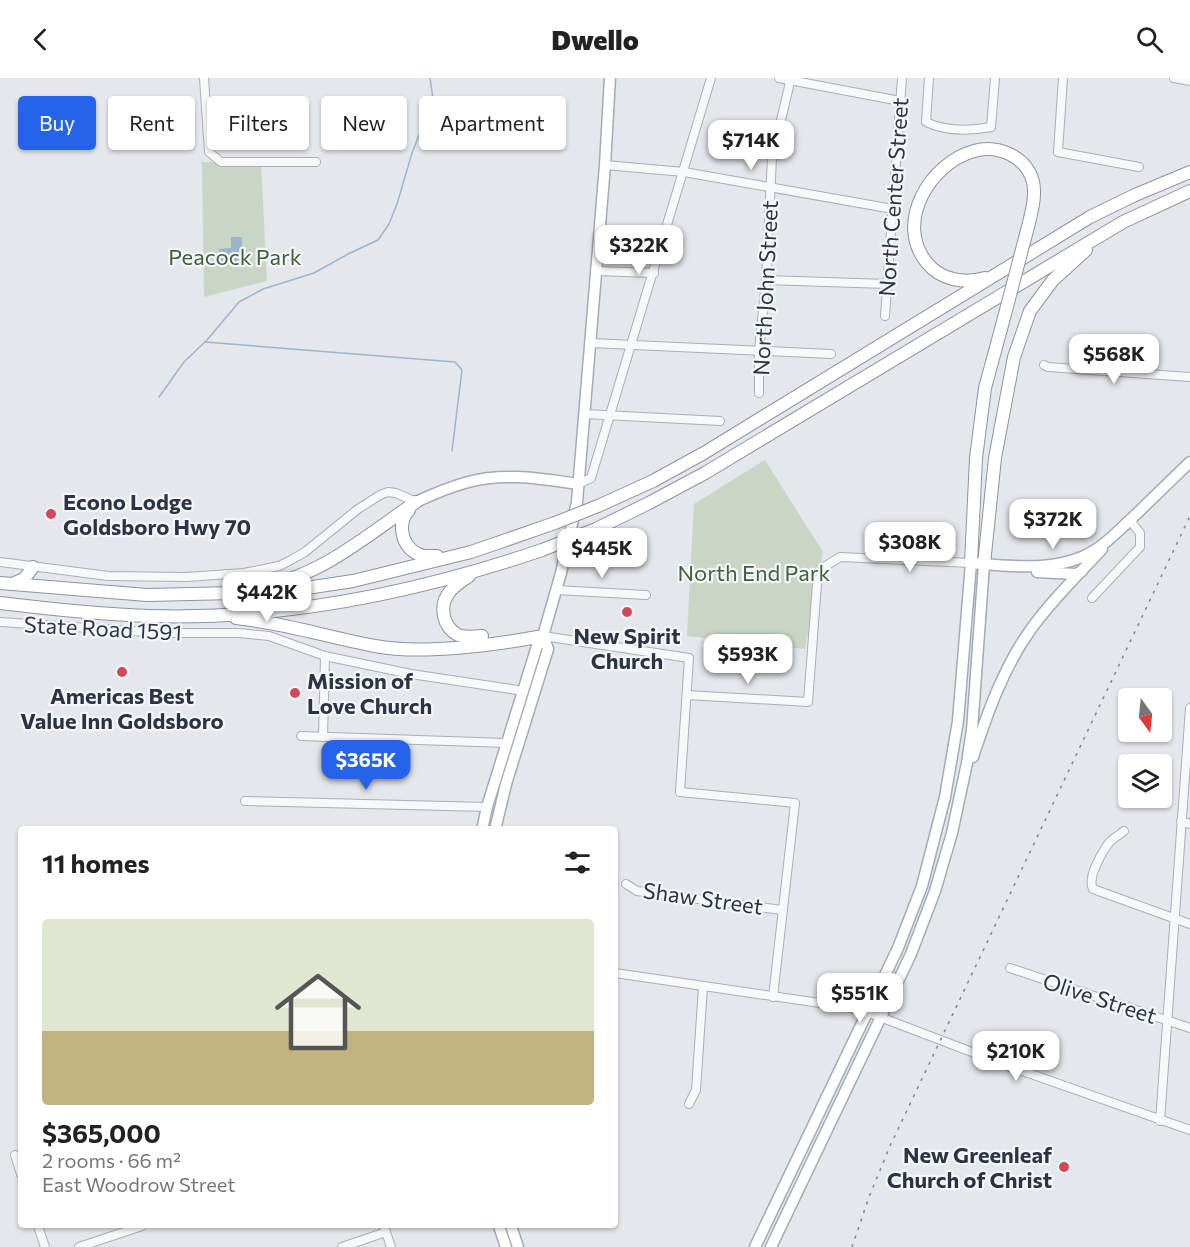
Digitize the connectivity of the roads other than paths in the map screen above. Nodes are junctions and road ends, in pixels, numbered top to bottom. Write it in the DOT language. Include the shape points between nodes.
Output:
graph roads {
  1 [pos="204,78"];
  2 [pos="610,78"];
  3 [pos="711,78"];
  4 [pos="779,78"];
  5 [pos="902,78"];
  6 [pos="928,78"];
  7 [pos="995,78"];
  8 [pos="1063,78"];
  9 [pos="1174,78"];
  10 [pos="791,79"];
  11 [pos="1190,81"];
  12 [pos="900,101"];
  13 [pos="316,162"];
  14 [pos="604,165"];
  15 [pos="1139,167"];
  16 [pos="684,172"];
  17 [pos="1190,172"];
  18 [pos="771,188"];
  19 [pos="1190,191"];
  20 [pos="893,209"];
  21 [pos="1123,222"];
  22 [pos="595,271"];
  23 [pos="1003,271"];
  24 [pos="654,273"];
  25 [pos="766,280"];
  26 [pos="887,284"];
  27 [pos="885,316"];
  28 [pos="591,343"];
  29 [pos="631,345"];
  30 [pos="759,351"];
  31 [pos="831,354"];
  32 [pos="1044,365"];
  33 [pos="1190,377"];
  34 [pos="759,393"];
  35 [pos="585,414"];
  36 [pos="610,416"];
  37 [pos="720,421"];
  38 [pos="1190,462"];
  39 [pos="578,484"];
  40 [pos="416,502"];
  41 [pos="1130,520"];
  42 [pos="471,552"];
  43 [pos="0,562"];
  44 [pos="495,566"];
  45 [pos="971,566"];
  46 [pos="984,566"];
  47 [pos="33,567"];
  48 [pos="1082,571"];
  49 [pos="6,584"];
  50 [pos="48,588"];
  51 [pos="556,590"];
  52 [pos="213,594"];
  53 [pos="646,595"];
  54 [pos="1092,598"];
  55 [pos="0,603"];
  56 [pos="202,615"];
  57 [pos="0,622"];
  58 [pos="543,636"];
  59 [pos="325,656"];
  60 [pos="524,691"];
  61 [pos="687,695"];
  62 [pos="1190,708"];
  63 [pos="301,736"];
  64 [pos="323,737"];
  65 [pos="506,743"];
  66 [pos="245,801"];
  67 [pos="959,804"];
  68 [pos="487,807"];
  69 [pos="1186,823"];
  70 [pos="483,826"];
  71 [pos="496,826"];
  72 [pos="1124,831"];
  73 [pos="626,884"];
  74 [pos="922,886"];
  75 [pos="935,891"];
  76 [pos="782,910"];
  77 [pos="1173,918"];
  78 [pos="1190,924"];
  79 [pos="1010,968"];
  80 [pos="618,973"];
  81 [pos="703,987"];
  82 [pos="773,997"];
  83 [pos="867,1012"];
  84 [pos="881,1018"];
  85 [pos="1167,1019"];
  86 [pos="1190,1028"];
  87 [pos="689,1104"];
  88 [pos="1160,1121"];
  89 [pos="1190,1130"];
  90 [pos="15,1155"];
  91 [pos="18,1164"];
  92 [pos="39,1228"];
  93 [pos="136,1228"];
  94 [pos="500,1228"];
  95 [pos="512,1228"];
  96 [pos="385,1229"];
  97 [pos="45,1247"];
  98 [pos="79,1247"];
  99 [pos="342,1247"];
  100 [pos="391,1247"];
  101 [pos="506,1247"];
  102 [pos="518,1247"];
  103 [pos="755,1247"];
  104 [pos="771,1247"];
  1 -- 13 [label="street" via="208,152 221,162"];
  2 -- 14 [label="main road"];
  3 -- 16 [label="street"];
  4 -- 10 [label="street"];
  5 -- 12 [label="street, North Center Street"];
  6 -- 7 [label="street, North Center Street" via="926,122 974,130 991,126"];
  8 -- 15 [label="street" via="1058,152"];
  9 -- 11 [label="street"];
  10 -- 12 [label="street"];
  10 -- 18 [label="street, North John Street" via="772,158"];
  12 -- 20 [label="street, North Center Street"];
  14 -- 16 [label="street"];
  14 -- 22 [label="main road"];
  16 -- 18 [label="street"];
  16 -- 24 [label="street"];
  17 -- 23 [label="highway" via="1090,217"];
  18 -- 20 [label="street"];
  18 -- 25 [label="street, North John Street"];
  19 -- 21 [label="highway"];
  20 -- 26 [label="street, North Center Street"];
  21 -- 44 [label="highway, bridge" via="705,473 597,529"];
  21 -- 46 [label="highway" via="1053,279 1030,311 1006,392"];
  22 -- 24 [label="street"];
  22 -- 28 [label="main road"];
  23 -- 42 [label="highway, bridge" via="653,481 555,523"];
  23 -- 45 [label="highway, bridge" via="974,281 955,280 932,270 918,250 913,229 921,197 952,161 974,150 998,149 1012,155 1033,181 1034,194 985,388 976,458"];
  24 -- 29 [label="street"];
  25 -- 26 [label="street"];
  25 -- 30 [label="street, North John Street"];
  26 -- 27 [label="street, North Center Street"];
  28 -- 29 [label="street"];
  28 -- 35 [label="main road"];
  29 -- 30 [label="street"];
  29 -- 36 [label="street"];
  30 -- 31 [label="street"];
  30 -- 34 [label="street, North John Street"];
  32 -- 33 [label="street"];
  35 -- 36 [label="street"];
  35 -- 39 [label="main road"];
  36 -- 37 [label="street"];
  36 -- 39 [label="street" via="591,478"];
  38 -- 41 [label="main road"];
  39 -- 40 [label="main road" via="487,478 445,489"];
  39 -- 51 [label="main road"];
  40 -- 42 [label="highway" via="402,521 407,546 420,556"];
  40 -- 47 [label="street" via="396,493 380,495 298,556 279,566 244,573 108,576"];
  40 -- 52 [label="highway" via="323,565 282,583"];
  41 -- 46 [label="main road" via="1096,550 1076,559 1050,565"];
  41 -- 48 [label="main road"];
  41 -- 54 [label="street" via="1140,533 1140,547"];
  42 -- 52 [label="highway" via="353,581 280,592"];
  43 -- 47 [label="street"];
  44 -- 56 [label="highway" via="341,602"];
  44 -- 58 [label="highway" via="469,576 448,594 442,608 448,625 453,632 469,637"];
  45 -- 46 [label="main road"];
  45 -- 61 [label="street" via="840,557 824,567 817,584 808,702"];
  45 -- 74 [label="main road" via="958,721 945,797"];
  46 -- 48 [label="main road" via="1076,574"];
  46 -- 67 [label="main road" via="972,730"];
  47 -- 49 [label="highway" via="24,579"];
  47 -- 50 [label="highway" via="35,578"];
  48 -- 67 [label="main road" via="1029,631 1013,658 981,733"];
  49 -- 50 [label="highway"];
  50 -- 52 [label="highway" via="147,595"];
  51 -- 53 [label="street"];
  51 -- 58 [label="main road"];
  55 -- 56 [label="highway" via="149,616"];
  56 -- 58 [label="highway" via="283,624 404,649"];
  57 -- 59 [label="street, State Road 1591" via="269,636"];
  58 -- 60 [label="main road"];
  58 -- 61 [label="street" via="689,658"];
  58 -- 71 [label="main road" via="548,649"];
  59 -- 60 [label="street, State Road 1591"];
  59 -- 64 [label="street"];
  60 -- 65 [label="main road"];
  61 -- 76 [label="street" via="680,792 795,803"];
  62 -- 69 [label="street"];
  63 -- 64 [label="street"];
  64 -- 65 [label="street"];
  65 -- 68 [label="main road"];
  66 -- 68 [label="street"];
  67 -- 75 [label="main road"];
  68 -- 70 [label="main road"];
  69 -- 77 [label="street"];
  72 -- 77 [label="street" via="1109,844 1090,884 1093,889"];
  73 -- 76 [label="street, Shaw Street" via="637,891"];
  74 -- 75 [label="main road"];
  74 -- 83 [label="main road"];
  75 -- 84 [label="main road"];
  76 -- 82 [label="street"];
  77 -- 78 [label="street"];
  77 -- 85 [label="street"];
  79 -- 85 [label="street, Olive Street"];
  80 -- 81 [label="street"];
  81 -- 82 [label="street"];
  81 -- 87 [label="street" via="696,1090"];
  82 -- 83 [label="street"];
  83 -- 84 [label="street"];
  83 -- 103 [label="main road"];
  84 -- 88 [label="street"];
  84 -- 104 [label="main road"];
  85 -- 86 [label="street, Olive Street"];
  85 -- 88 [label="street"];
  88 -- 89 [label="street"];
  90 -- 91 [label="street"];
  92 -- 97 [label="street"];
  93 -- 98 [label="street"];
  94 -- 101 [label="main road"];
  95 -- 102 [label="main road"];
  96 -- 99 [label="street"];
  96 -- 100 [label="street"];
}
